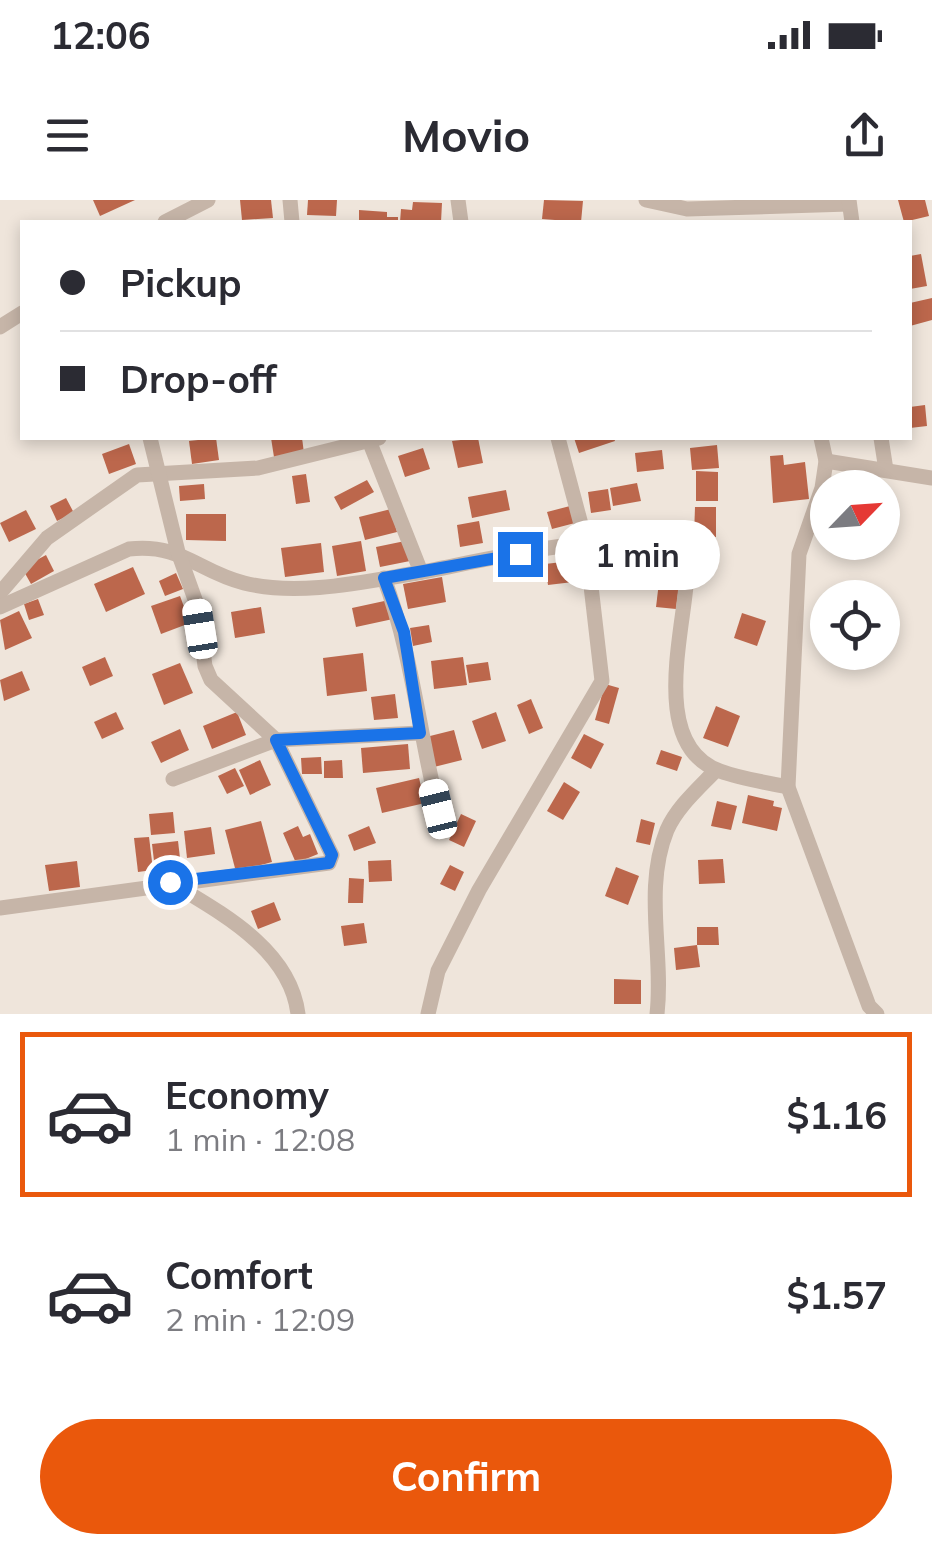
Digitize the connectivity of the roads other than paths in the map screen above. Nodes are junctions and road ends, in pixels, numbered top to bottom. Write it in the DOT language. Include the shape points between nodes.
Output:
graph roads {
  1 [pos="208,200"];
  2 [pos="646,200"];
  3 [pos="849,202"];
  4 [pos="688,211"];
  5 [pos="169,220"];
  6 [pos="151,440"];
  7 [pos="364,440"];
  8 [pos="373,440"];
  9 [pos="559,440"];
  10 [pos="822,440"];
  11 [pos="881,440"];
  12 [pos="826,461"];
  13 [pos="886,470"];
  14 [pos="900,472"];
  15 [pos="162,475"];
  16 [pos="932,478"];
  17 [pos="586,542"];
  18 [pos="178,552"];
  19 [pos="421,572"];
  20 [pos="384,578"];
  21 [pos="0,593"];
  22 [pos="0,607"];
  23 [pos="420,733"];
  24 [pos="276,740"];
  25 [pos="716,770"];
  26 [pos="172,779"];
  27 [pos="788,787"];
  28 [pos="438,809"];
  29 [pos="170,882"];
  30 [pos="0,908"];
  31 [pos="298,1014"];
  32 [pos="428,1014"];
  33 [pos="657,1014"];
  34 [pos="878,1014"];
  1 -- 5 [label="street"];
  2 -- 4 [label="street"];
  3 -- 4 [label="street"];
  6 -- 15 [label="street"];
  7 -- 15 [label="street" via="258,468"];
  8 -- 19 [label="street"];
  9 -- 17 [label="street"];
  10 -- 12 [label="street"];
  11 -- 13 [label="street"];
  12 -- 13 [label="street"];
  12 -- 27 [label="street" via="798,554"];
  14 -- 16 [label="street"];
  15 -- 18 [label="street"];
  15 -- 21 [label="street" via="129,478 46,538"];
  17 -- 19 [label="street"];
  17 -- 25 [label="street" via="658,546 687,573 674,696 680,732"];
  17 -- 32 [label="street" via="602,680 479,890 438,971"];
  18 -- 20 [label="street" via="239,582 279,590"];
  18 -- 22 [label="street" via="129,549"];
  18 -- 24 [label="street" via="211,680"];
  19 -- 20 [label="street"];
  20 -- 23 [label="street" via="404,632"];
  23 -- 24 [label="street"];
  23 -- 28 [label="street"];
  24 -- 26 [label="street"];
  24 -- 29 [label="street" via="332,855 329,863"];
  25 -- 27 [label="street"];
  25 -- 33 [label="street" via="667,830 656,886 662,976"];
  27 -- 34 [label="street"];
  29 -- 30 [label="street"];
  29 -- 31 [label="street" via="236,922 282,971 296,994"];
}
